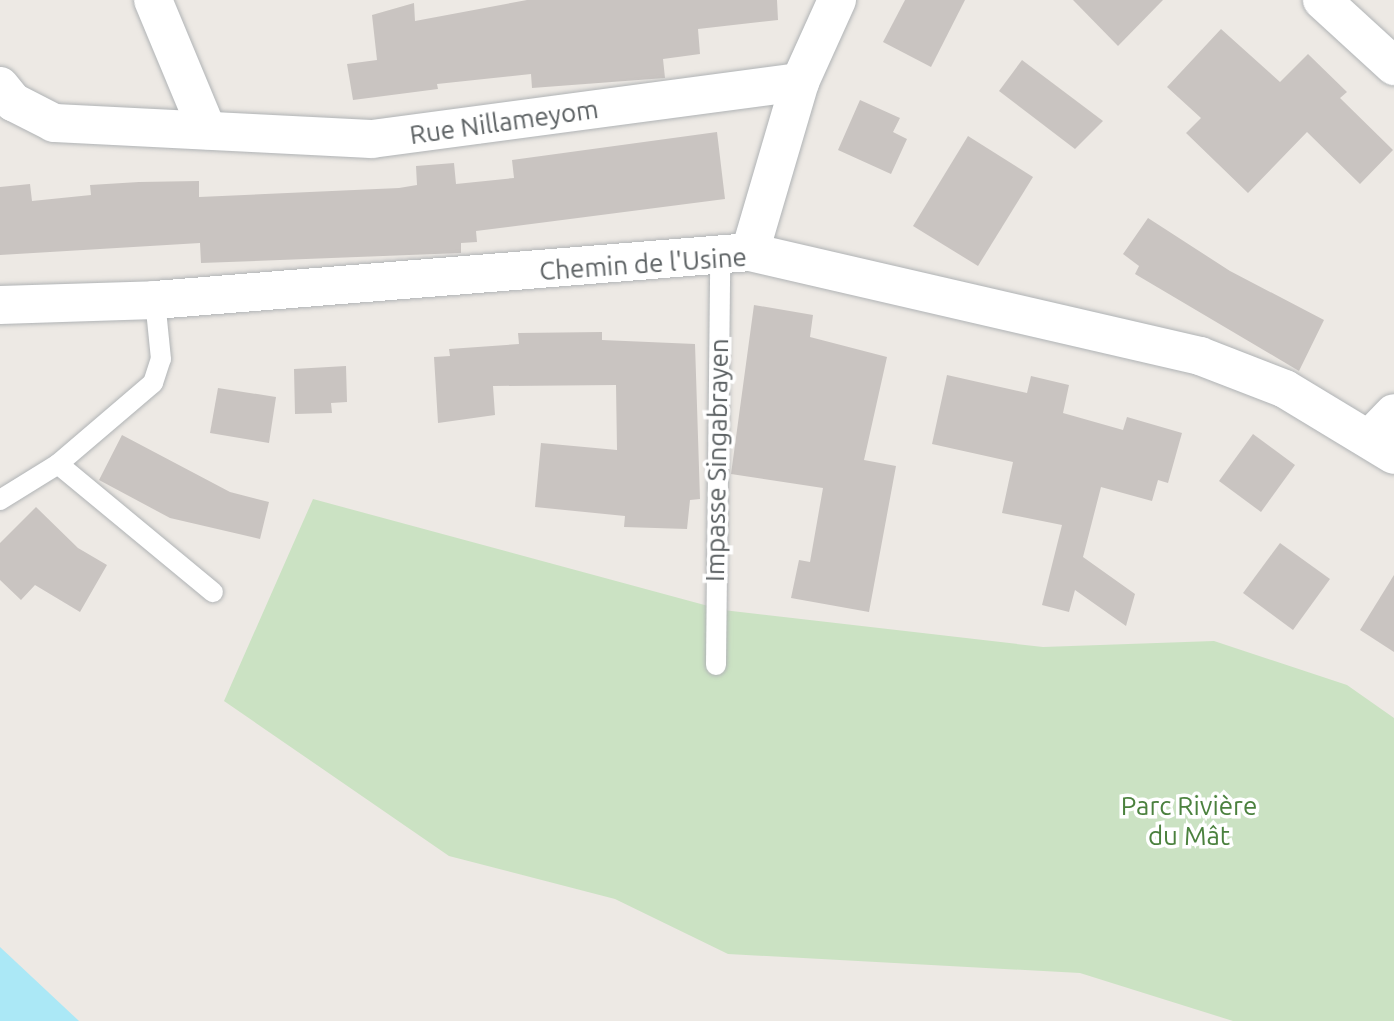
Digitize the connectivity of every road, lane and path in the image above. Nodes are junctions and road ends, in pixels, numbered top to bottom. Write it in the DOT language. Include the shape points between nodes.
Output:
graph roads {
  1 [pos="153,0"];
  2 [pos="837,0"];
  3 [pos="1322,0"];
  4 [pos="1394,66"];
  5 [pos="800,82"];
  6 [pos="0,86"];
  7 [pos="207,130"];
  8 [pos="735,254"];
  9 [pos="155,300"];
  10 [pos="0,305"];
  11 [pos="1386,435"];
  12 [pos="58,464"];
  13 [pos="0,500"];
  14 [pos="213,592"];
  15 [pos="716,665"];
  1 -- 7 [label="street"];
  2 -- 5 [label="street"];
  3 -- 4 [label="street"];
  5 -- 7 [label="street, Rue Nillameyom" via="372,139 290,139"];
  5 -- 8 [label="street"];
  6 -- 7 [label="street, Rue Nillameyom" via="13,102 54,123"];
  8 -- 9 [label="street, Chemin de l'Usine"];
  8 -- 11 [label="street, Chemin de l'Usine" via="1200,356"];
  8 -- 15 [label="lane, Impasse Singabrayen"];
  9 -- 10 [label="street, Chemin de l'Usine"];
  9 -- 12 [label="lane" via="161,359 153,383"];
  12 -- 13 [label="lane"];
  12 -- 14 [label="lane"];
}
